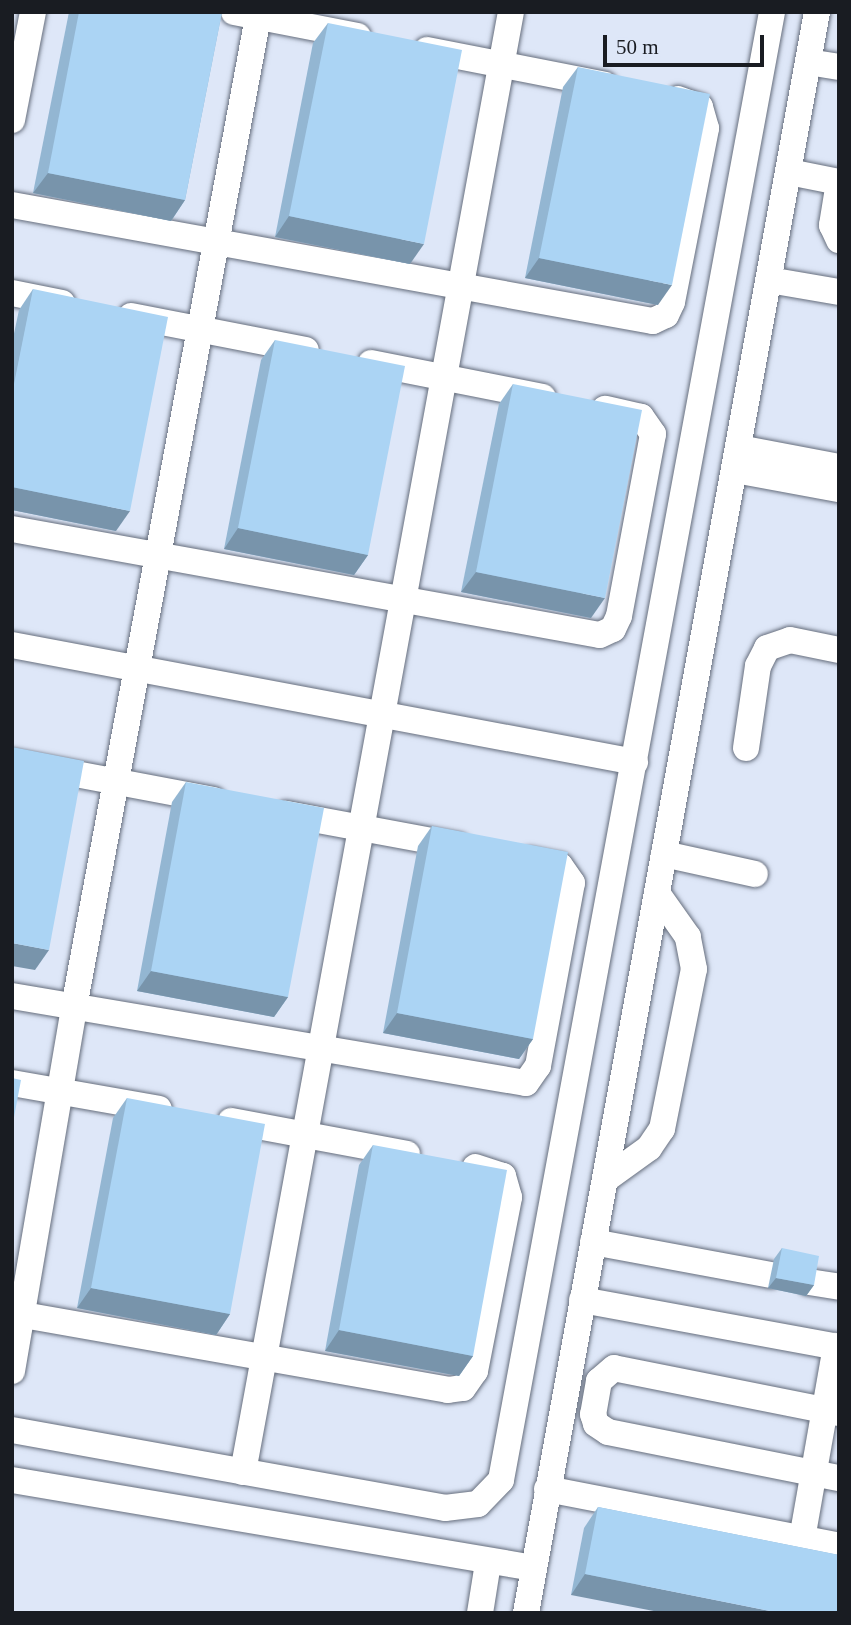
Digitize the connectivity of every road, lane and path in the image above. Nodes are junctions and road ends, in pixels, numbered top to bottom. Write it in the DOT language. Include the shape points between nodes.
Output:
graph roads {
  1 [pos="33,12"];
  2 [pos="510,12"];
  3 [pos="772,12"];
  4 [pos="817,12"];
  5 [pos="251,14"];
  6 [pos="380,41"];
  7 [pos="407,46"];
  8 [pos="808,62"];
  9 [pos="501,64"];
  10 [pos="839,67"];
  11 [pos="15,92"];
  12 [pos="12,120"];
  13 [pos="789,172"];
  14 [pos="839,182"];
  15 [pos="12,205"];
  16 [pos="689,218"];
  17 [pos="734,225"];
  18 [pos="839,240"];
  19 [pos="216,242"];
  20 [pos="769,280"];
  21 [pos="460,286"];
  22 [pos="839,292"];
  23 [pos="12,293"];
  24 [pos="200,330"];
  25 [pos="444,377"];
  26 [pos="737,459"];
  27 [pos="839,467"];
  28 [pos="839,489"];
  29 [pos="12,529"];
  30 [pos="634,540"];
  31 [pos="674,548"];
  32 [pos="158,555"];
  33 [pos="403,599"];
  34 [pos="12,645"];
  35 [pos="839,650"];
  36 [pos="137,668"];
  37 [pos="382,713"];
  38 [pos="746,748"];
  39 [pos="12,762"];
  40 [pos="635,762"];
  41 [pos="116,782"];
  42 [pos="238,805"];
  43 [pos="265,810"];
  44 [pos="361,828"];
  45 [pos="664,854"];
  46 [pos="755,874"];
  47 [pos="657,893"];
  48 [pos="560,963"];
  49 [pos="596,970"];
  50 [pos="12,996"];
  51 [pos="74,1007"];
  52 [pos="320,1050"];
  53 [pos="12,1083"];
  54 [pos="60,1092"];
  55 [pos="182,1113"];
  56 [pos="209,1117"];
  57 [pos="305,1133"];
  58 [pos="606,1179"];
  59 [pos="593,1242"];
  60 [pos="771,1275"];
  61 [pos="809,1282"];
  62 [pos="492,1285"];
  63 [pos="839,1287"];
  64 [pos="537,1293"];
  65 [pos="582,1300"];
  66 [pos="17,1314"];
  67 [pos="837,1346"];
  68 [pos="263,1357"];
  69 [pos="12,1371"];
  70 [pos="832,1412"];
  71 [pos="12,1430"];
  72 [pos="243,1472"];
  73 [pos="826,1475"];
  74 [pos="12,1480"];
  75 [pos="547,1489"];
  76 [pos="803,1539"];
  77 [pos="839,1546"];
  78 [pos="488,1563"];
  79 [pos="534,1568"];
  80 [pos="480,1613"];
  81 [pos="526,1613"];
  1 -- 11 [label="lane"];
  2 -- 9 [label="lane"];
  3 -- 17 [label="lane"];
  4 -- 8 [label="lane"];
  5 -- 6 [label="lane"];
  5 -- 19 [label="lane"];
  7 -- 9 [label="lane"];
  8 -- 10 [label="lane"];
  8 -- 13 [label="lane"];
  9 -- 16 [label="lane" via="694,103 704,113 706,128"];
  9 -- 21 [label="lane"];
  11 -- 12 [label="lane"];
  13 -- 14 [label="lane"];
  13 -- 20 [label="lane"];
  14 -- 18 [label="lane" via="832,225"];
  15 -- 19 [label="lane"];
  16 -- 17 [label="lane"];
  16 -- 21 [label="lane" via="672,302 660,319 646,321"];
  17 -- 31 [label="lane"];
  19 -- 21 [label="lane"];
  19 -- 24 [label="lane"];
  20 -- 22 [label="lane"];
  20 -- 26 [label="lane"];
  21 -- 25 [label="lane"];
  23 -- 24 [label="lane"];
  24 -- 25 [label="lane"];
  24 -- 32 [label="lane"];
  25 -- 30 [label="lane" via="641,417 651,427 653,441"];
  25 -- 33 [label="lane"];
  26 -- 27 [label="lane"];
  26 -- 28 [label="lane"];
  26 -- 45 [label="lane"];
  29 -- 32 [label="lane"];
  30 -- 31 [label="lane"];
  30 -- 33 [label="lane" via="617,623 600,635"];
  31 -- 40 [label="lane"];
  32 -- 33 [label="lane"];
  32 -- 36 [label="lane"];
  33 -- 37 [label="lane"];
  34 -- 36 [label="lane"];
  35 -- 38 [label="lane" via="790,640 767,648 758,666"];
  36 -- 37 [label="lane"];
  36 -- 41 [label="lane"];
  37 -- 40 [label="lane"];
  37 -- 44 [label="lane"];
  39 -- 41 [label="lane"];
  40 -- 49 [label="lane"];
  41 -- 42 [label="lane"];
  41 -- 51 [label="lane"];
  43 -- 44 [label="lane"];
  44 -- 48 [label="lane" via="560,866 570,877"];
  44 -- 52 [label="lane"];
  45 -- 46 [label="lane"];
  45 -- 47 [label="lane"];
  47 -- 58 [label="lane"];
  47 -- 58 [label="lane" via="688,937 694,969 662,1129 649,1148"];
  48 -- 49 [label="lane"];
  48 -- 52 [label="lane" via="538,1066 526,1083"];
  49 -- 64 [label="lane"];
  50 -- 51 [label="lane"];
  51 -- 52 [label="lane"];
  51 -- 54 [label="lane"];
  52 -- 57 [label="lane"];
  53 -- 54 [label="lane"];
  54 -- 55 [label="lane"];
  54 -- 66 [label="lane"];
  56 -- 57 [label="lane"];
  57 -- 62 [label="lane" via="497,1172 507,1182 509,1197"];
  57 -- 68 [label="lane"];
  58 -- 59 [label="lane"];
  59 -- 60 [label="lane"];
  59 -- 65 [label="lane"];
  61 -- 63 [label="lane"];
  62 -- 64 [label="lane"];
  62 -- 68 [label="lane" via="475,1371 463,1388 449,1390"];
  64 -- 72 [label="lane" via="505,1464 492,1493 478,1504 445,1508"];
  65 -- 67 [label="lane"];
  65 -- 75 [label="lane"];
  66 -- 68 [label="lane"];
  66 -- 69 [label="lane"];
  67 -- 70 [label="lane"];
  68 -- 72 [label="lane"];
  70 -- 73 [label="lane"];
  70 -- 73 [label="lane" via="614,1368 599,1381 593,1414 596,1424 608,1432"];
  71 -- 72 [label="lane"];
  73 -- 76 [label="lane"];
  74 -- 78 [label="lane"];
  75 -- 76 [label="lane"];
  75 -- 79 [label="lane"];
  76 -- 77 [label="lane"];
  78 -- 79 [label="lane"];
  78 -- 80 [label="lane"];
  79 -- 81 [label="lane"];
}
